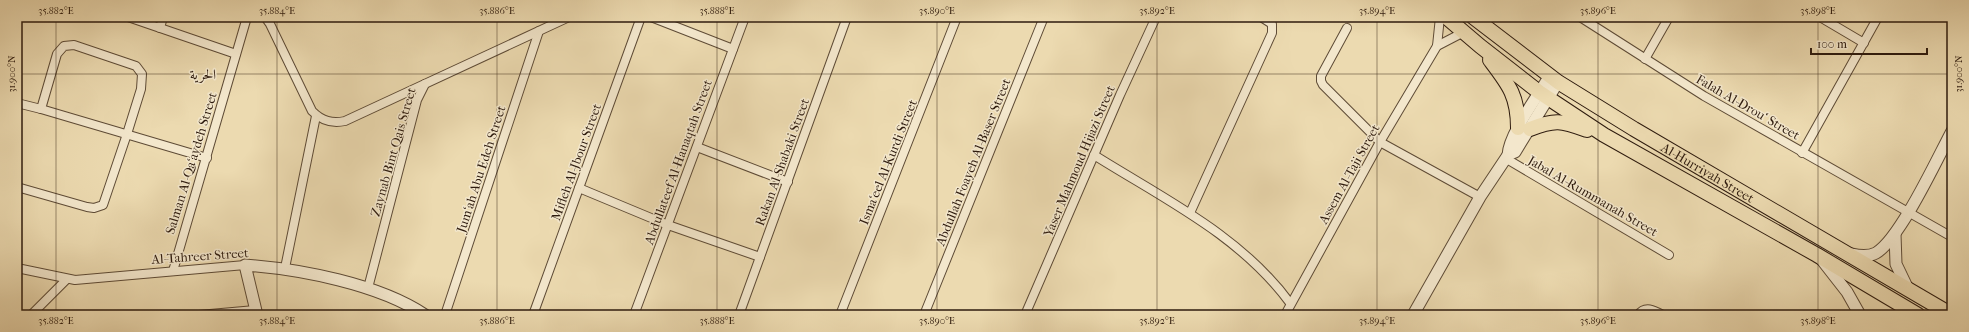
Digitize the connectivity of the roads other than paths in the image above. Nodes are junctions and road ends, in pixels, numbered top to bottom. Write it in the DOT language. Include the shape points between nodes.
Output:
graph roads {
  1 [pos="128,17"];
  2 [pos="163,17"];
  3 [pos="247,17"];
  4 [pos="265,17"];
  5 [pos="569,17"];
  6 [pos="641,17"];
  7 [pos="650,17"];
  8 [pos="745,17"];
  9 [pos="848,17"];
  10 [pos="957,17"];
  11 [pos="1044,17"];
  12 [pos="1156,17"];
  13 [pos="1261,17"];
  14 [pos="1440,17"];
  15 [pos="1446,17"];
  16 [pos="1473,17"];
  17 [pos="1580,17"];
  18 [pos="1670,17"];
  19 [pos="1820,17"];
  20 [pos="1878,17"];
  21 [pos="160,28"];
  22 [pos="1347,28"];
  23 [pos="539,31"];
  24 [pos="1464,32"];
  25 [pos="1864,43"];
  26 [pos="1437,46"];
  27 [pos="1480,46"];
  28 [pos="733,49"];
  29 [pos="236,54"];
  30 [pos="1645,59"];
  31 [pos="1554,80"];
  32 [pos="425,84"];
  33 [pos="1544,95"];
  34 [pos="17,103"];
  35 [pos="41,109"];
  36 [pos="316,116"];
  37 [pos="1524,129"];
  38 [pos="1952,131"];
  39 [pos="127,134"];
  40 [pos="1604,135"];
  41 [pos="1380,142"];
  42 [pos="697,147"];
  43 [pos="1802,153"];
  44 [pos="1094,155"];
  45 [pos="1506,156"];
  46 [pos="206,158"];
  47 [pos="788,182"];
  48 [pos="17,186"];
  49 [pos="579,188"];
  50 [pos="1480,197"];
  51 [pos="1908,212"];
  52 [pos="1190,213"];
  53 [pos="668,225"];
  54 [pos="1896,234"];
  55 [pos="1952,237"];
  56 [pos="1669,254"];
  57 [pos="1849,254"];
  58 [pos="1817,255"];
  59 [pos="760,257"];
  60 [pos="245,265"];
  61 [pos="17,268"];
  62 [pos="285,268"];
  63 [pos="173,271"];
  64 [pos="66,280"];
  65 [pos="368,288"];
  66 [pos="1908,289"];
  67 [pos="1290,302"];
  68 [pos="256,312"];
  69 [pos="31,315"];
  70 [pos="199,315"];
  71 [pos="425,315"];
  72 [pos="445,315"];
  73 [pos="533,315"];
  74 [pos="634,315"];
  75 [pos="739,315"];
  76 [pos="840,315"];
  77 [pos="924,315"];
  78 [pos="1026,315"];
  79 [pos="1285,315"];
  80 [pos="1412,315"];
  81 [pos="1638,315"];
  82 [pos="1663,315"];
  83 [pos="1860,315"];
  84 [pos="1918,315"];
  85 [pos="1952,315"];
  1 -- 21 [label="street"];
  2 -- 21 [label="street"];
  3 -- 29 [label="street, Salman Al-Qa‘aydeh Street"];
  4 -- 36 [label="street"];
  5 -- 23 [label="street, Zaynab Bint Qais Street"];
  6 -- 49 [label="street, Mifleh Al-Jbour Street"];
  7 -- 28 [label="street"];
  8 -- 28 [label="street, Abdullateef Al-Hanaqtah Street"];
  9 -- 47 [label="street, Rakan Al-Shabaki Street"];
  10 -- 76 [label="street, Isma‘eel Al-Kurdi Street"];
  11 -- 77 [label="street, Abdullah Foayeh Al-Baser Street"];
  12 -- 44 [label="street, Yaser Mahmoud Hijazi Street"];
  13 -- 52 [label="street" via="1272,24 1272,33"];
  14 -- 26 [label="street, Assem Al-Taji Street"];
  15 -- 24 [label="highway, Al-Hurriyah Street"];
  16 -- 31 [label="highway, Al-Hurriyah Street"];
  17 -- 30 [label="street, Falah Al-Drou‘ Street"];
  18 -- 30 [label="street"];
  19 -- 25 [label="street"];
  20 -- 25 [label="street"];
  21 -- 29 [label="street"];
  22 -- 41 [label="street" via="1321,76 1321,81"];
  23 -- 32 [label="street, Zaynab Bint Qais Street"];
  23 -- 72 [label="street, Jum‘ah Abu Edeh Street"];
  24 -- 26 [label="street"];
  24 -- 27 [label="highway, Al-Hurriyah Street"];
  25 -- 43 [label="street"];
  26 -- 41 [label="street, Assem Al-Taji Street"];
  27 -- 33 [label="highway, Al-Hurriyah Street"];
  27 -- 37 [label="highway" via="1506,81"];
  28 -- 42 [label="street, Abdullateef Al-Hanaqtah Street"];
  29 -- 46 [label="street, Salman Al-Qa‘aydeh Street"];
  30 -- 43 [label="street, Falah Al-Drou‘ Street"];
  31 -- 33 [label="street"];
  31 -- 57 [label="highway, Al-Hurriyah Street"];
  32 -- 36 [label="street" via="345,121 333,122"];
  32 -- 65 [label="street, Zaynab Bint Qais Street" via="417,100"];
  33 -- 37 [label="street"];
  33 -- 40 [label="highway, Al-Hurriyah Street"];
  34 -- 35 [label="street"];
  35 -- 39 [label="street"];
  35 -- 39 [label="street" via="58,54 64,46 74,45 136,66 142,74 141,89"];
  36 -- 62 [label="street"];
  37 -- 40 [label="highway" via="1552,121 1562,121"];
  37 -- 45 [label="street" via="1508,147"];
  38 -- 51 [label="street"];
  39 -- 46 [label="street"];
  39 -- 48 [label="street" via="105,202 99,207 87,207"];
  40 -- 58 [label="highway, Al-Hurriyah Street"];
  41 -- 50 [label="street"];
  41 -- 67 [label="street, Assem Al-Taji Street"];
  42 -- 47 [label="street"];
  42 -- 53 [label="street, Abdullateef Al-Hanaqtah Street"];
  43 -- 51 [label="street, Falah Al-Drou‘ Street"];
  44 -- 52 [label="street"];
  44 -- 78 [label="street, Yaser Mahmoud Hijazi Street"];
  45 -- 50 [label="street"];
  45 -- 56 [label="street, Jabal Al-Rummanah Street"];
  46 -- 63 [label="street, Salman Al-Qa‘aydeh Street"];
  47 -- 59 [label="street, Rakan Al-Shabaki Street"];
  49 -- 53 [label="street"];
  49 -- 73 [label="street, Mifleh Al-Jbour Street"];
  50 -- 80 [label="street"];
  51 -- 54 [label="street"];
  51 -- 55 [label="street, Falah Al-Drou‘ Street"];
  52 -- 67 [label="street" via="1252,259 1274,280"];
  53 -- 59 [label="street"];
  53 -- 74 [label="street, Abdullateef Al-Hanaqtah Street"];
  54 -- 57 [label="street" via="1875,254 1863,257"];
  54 -- 66 [label="street" via="1896,264"];
  57 -- 66 [label="highway, Al-Hurriyah Street"];
  58 -- 83 [label="street" via="1847,292"];
  58 -- 84 [label="highway, Al-Hurriyah Street"];
  59 -- 75 [label="street, Rakan Al-Shabaki Street"];
  60 -- 62 [label="street, Al-Tahreer Street"];
  60 -- 63 [label="street, Al-Tahreer Street"];
  60 -- 68 [label="street"];
  61 -- 64 [label="street, Al-Tahreer Street"];
  62 -- 65 [label="street, Al-Tahreer Street"];
  63 -- 64 [label="street, Al-Tahreer Street"];
  64 -- 69 [label="street"];
  65 -- 71 [label="street, Al-Tahreer Street" via="406,303"];
  66 -- 85 [label="highway, Al-Hurriyah Street"];
  67 -- 79 [label="street, Assem Al-Taji Street"];
  68 -- 70 [label="street"];
  81 -- 82 [label="street" via="1648,309"];
}
